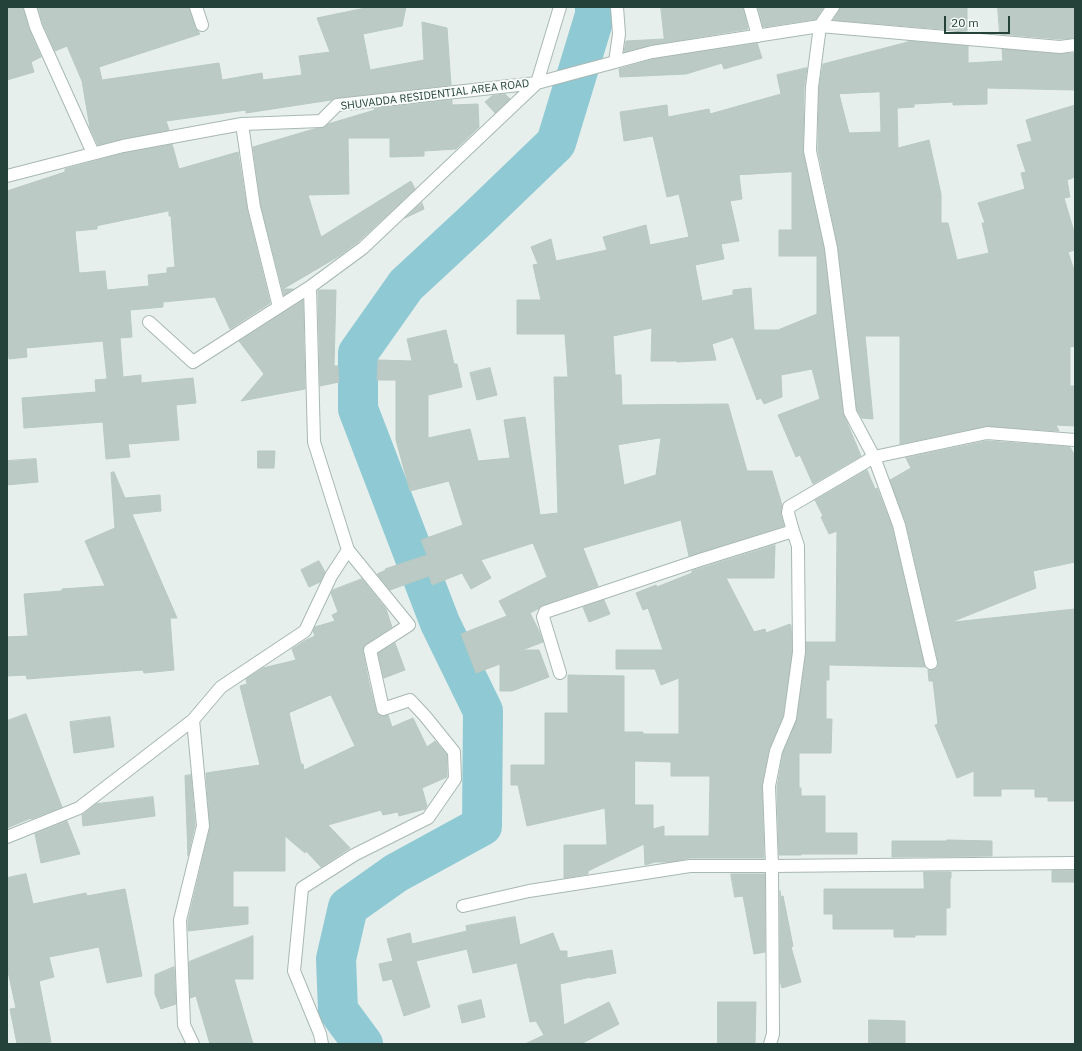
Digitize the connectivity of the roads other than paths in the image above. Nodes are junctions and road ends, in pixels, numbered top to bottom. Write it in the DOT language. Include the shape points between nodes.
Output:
graph roads {
  1 [pos="30,7"];
  2 [pos="196,7"];
  3 [pos="560,7"];
  4 [pos="617,7"];
  5 [pos="750,7"];
  6 [pos="833,7"];
  7 [pos="202,25"];
  8 [pos="820,26"];
  9 [pos="758,36"];
  10 [pos="1075,45"];
  11 [pos="615,62"];
  12 [pos="537,83"];
  13 [pos="242,124"];
  14 [pos="93,153"];
  15 [pos="7,176"];
  16 [pos="310,287"];
  17 [pos="279,307"];
  18 [pos="149,322"];
  19 [pos="1075,440"];
  20 [pos="874,457"];
  21 [pos="793,532"];
  22 [pos="348,550"];
  23 [pos="931,663"];
  24 [pos="560,673"];
  25 [pos="194,720"];
  26 [pos="7,837"];
  27 [pos="1075,863"];
  28 [pos="772,866"];
  29 [pos="463,906"];
  30 [pos="193,1044"];
  31 [pos="322,1044"];
  32 [pos="770,1044"];
  1 -- 14 [label="street" via="36,27"];
  2 -- 7 [label="street"];
  3 -- 12 [label="street"];
  4 -- 11 [label="street" via="619,34"];
  5 -- 9 [label="street"];
  6 -- 8 [label="street"];
  8 -- 9 [label="street, SHUVADDA RESIDENTIAL AREA ROAD"];
  8 -- 10 [label="street, SHUVADDA RESIDENTIAL AREA ROAD" via="1060,47"];
  8 -- 20 [label="street" via="812,87 810,151 831,248 850,412"];
  9 -- 11 [label="street, SHUVADDA RESIDENTIAL AREA ROAD" via="652,52"];
  11 -- 12 [label="street, SHUVADDA RESIDENTIAL AREA ROAD"];
  12 -- 13 [label="street, SHUVADDA RESIDENTIAL AREA ROAD" via="337,105 321,121"];
  12 -- 16 [label="street" via="363,248"];
  13 -- 14 [label="street, SHUVADDA RESIDENTIAL AREA ROAD"];
  13 -- 17 [label="street" via="254,207"];
  14 -- 15 [label="street, SHUVADDA RESIDENTIAL AREA ROAD"];
  16 -- 17 [label="street"];
  16 -- 22 [label="street" via="314,442"];
  17 -- 18 [label="street" via="193,362"];
  19 -- 20 [label="street" via="987,433"];
  20 -- 21 [label="street" via="789,507"];
  20 -- 23 [label="street" via="899,525"];
  21 -- 24 [label="street" via="545,612 543,616"];
  21 -- 28 [label="street" via="798,546 799,652 790,718 776,751 769,786"];
  22 -- 25 [label="street" via="331,576 305,631 221,687"];
  22 -- 31 [label="street" via="409,625 370,650 383,709 410,700 454,752 455,779 428,818 354,855 302,888 294,971"];
  25 -- 26 [label="street" via="79,808"];
  25 -- 30 [label="street" via="203,826 180,920 184,1025"];
  27 -- 28 [label="street"];
  28 -- 29 [label="street" via="690,866 529,891"];
  28 -- 32 [label="street" via="773,1034"];
}
